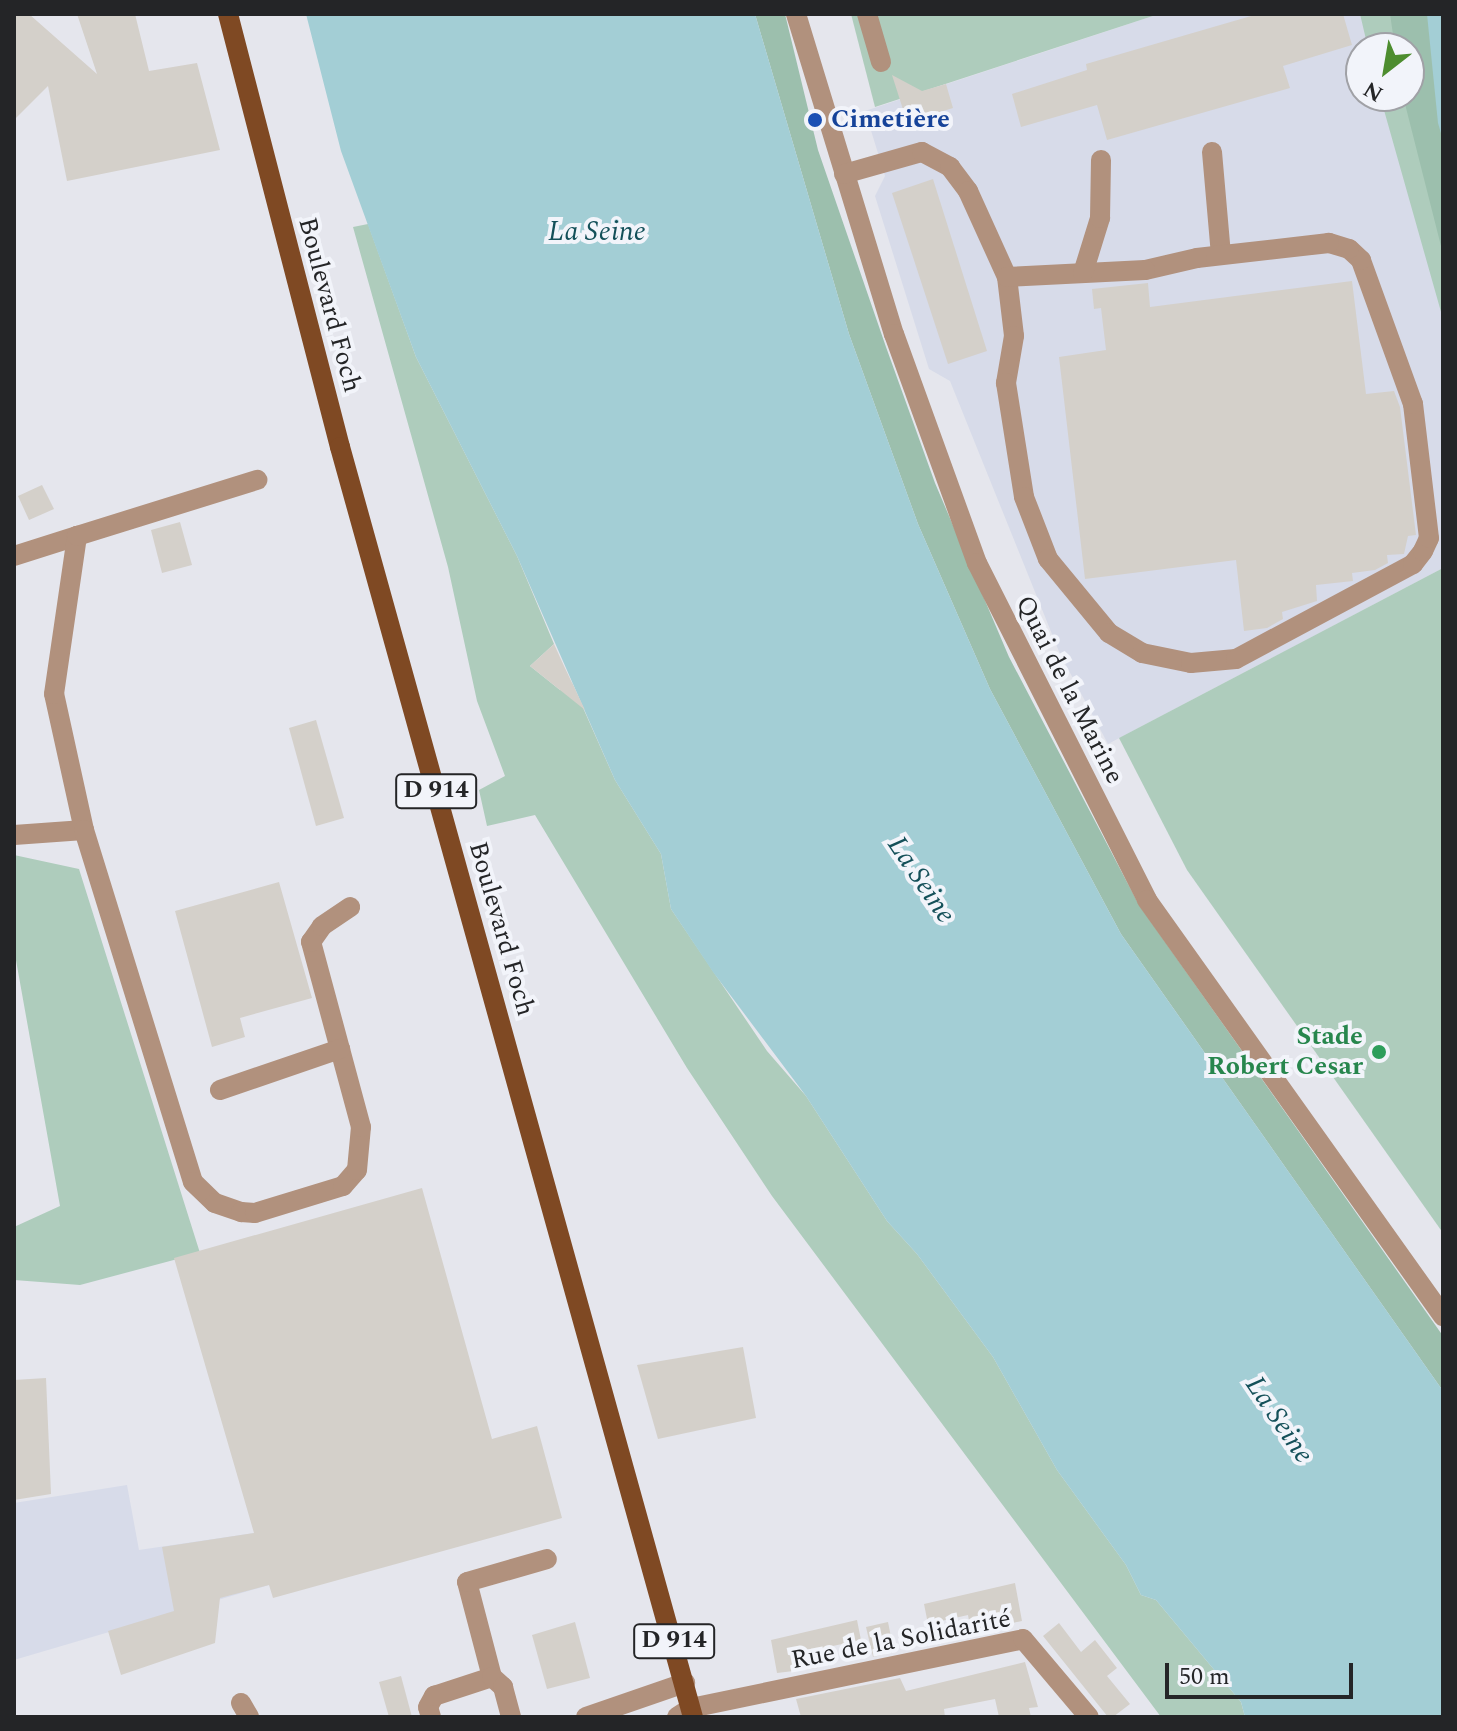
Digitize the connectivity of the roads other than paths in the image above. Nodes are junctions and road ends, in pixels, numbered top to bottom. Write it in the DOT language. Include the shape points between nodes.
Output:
graph roads {
  1 [pos="228,14"];
  2 [pos="796,14"];
  3 [pos="867,14"];
  4 [pos="881,62"];
  5 [pos="1212,152"];
  6 [pos="1101,160"];
  7 [pos="844,174"];
  8 [pos="1221,255"];
  9 [pos="1083,273"];
  10 [pos="1007,277"];
  11 [pos="257,480"];
  12 [pos="77,536"];
  13 [pos="14,556"];
  14 [pos="84,830"];
  15 [pos="14,835"];
  16 [pos="350,907"];
  17 [pos="340,1049"];
  18 [pos="220,1090"];
  19 [pos="1441,1311"];
  20 [pos="547,1559"];
  21 [pos="492,1677"];
  22 [pos="685,1683"];
  23 [pos="687,1714"];
  24 [pos="431,1717"];
  25 [pos="511,1717"];
  26 [pos="586,1717"];
  27 [pos="1089,1717"];
  1 -- 22 [label="main road, Boulevard Foch / D 914" via="336,433"];
  2 -- 7 [label="street, Quai de la Marine"];
  3 -- 4 [label="street"];
  5 -- 8 [label="street"];
  6 -- 9 [label="street" via="1100,218"];
  7 -- 10 [label="street" via="907,153 936,156 968,191"];
  7 -- 19 [label="street, Quai de la Marine" via="894,334 977,563 1147,900"];
  8 -- 9 [label="street" via="1145,270"];
  8 -- 10 [label="street" via="1329,243 1349,249 1361,260 1413,404 1429,538 1413,564 1285,637 1221,661 1191,663 1142,653 1109,633 1048,559 1024,497 1010,434 1006,383 1014,336"];
  9 -- 10 [label="street"];
  11 -- 12 [label="street"];
  12 -- 13 [label="street"];
  12 -- 14 [label="street" via="54,694"];
  14 -- 15 [label="street"];
  14 -- 17 [label="street" via="193,1182 204,1195 227,1208 255,1213 351,1179 361,1158 361,1127"];
  16 -- 17 [label="street" via="322,926 311,942"];
  17 -- 18 [label="street"];
  20 -- 21 [label="street" via="467,1582"];
  21 -- 24 [label="street" via="434,1696 428,1707"];
  21 -- 25 [label="street" via="503,1687"];
  22 -- 23 [label="main road, Boulevard Foch / D 914"];
  22 -- 26 [label="street"];
  23 -- 27 [label="street, Rue de la Solidarité" via="1023,1639"];
}
